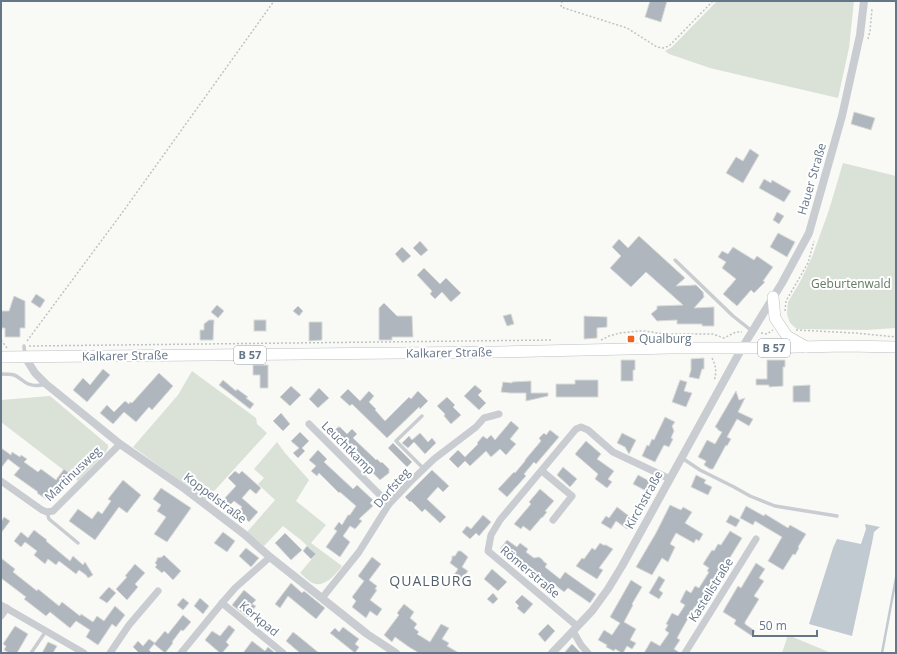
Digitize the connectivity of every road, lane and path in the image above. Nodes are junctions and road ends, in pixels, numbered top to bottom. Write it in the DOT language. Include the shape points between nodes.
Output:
graph roads {
  1 [pos="274,1"];
  2 [pos="562,1"];
  3 [pos="713,1"];
  4 [pos="864,1"];
  5 [pos="675,260"];
  6 [pos="773,297"];
  7 [pos="781,326"];
  8 [pos="794,330"];
  9 [pos="751,332"];
  10 [pos="896,336"];
  11 [pos="1,340"];
  12 [pos="552,340"];
  13 [pos="599,340"];
  14 [pos="6,347"];
  15 [pos="806,347"];
  16 [pos="896,347"];
  17 [pos="712,348"];
  18 [pos="742,348"];
  19 [pos="24,351"];
  20 [pos="1,357"];
  21 [pos="1,374"];
  22 [pos="46,384"];
  23 [pos="716,394"];
  24 [pos="499,414"];
  25 [pos="422,416"];
  26 [pos="309,424"];
  27 [pos="120,444"];
  28 [pos="681,458"];
  29 [pos="424,469"];
  30 [pos="542,471"];
  31 [pos="670,479"];
  32 [pos="1,481"];
  33 [pos="389,504"];
  34 [pos="47,512"];
  35 [pos="837,516"];
  36 [pos="553,520"];
  37 [pos="756,539"];
  38 [pos="78,544"];
  39 [pos="270,557"];
  40 [pos="158,591"];
  41 [pos="322,598"];
  42 [pos="222,603"];
  43 [pos="4,606"];
  44 [pos="1,616"];
  45 [pos="575,629"];
  46 [pos="46,631"];
  47 [pos="31,653"];
  48 [pos="84,653"];
  49 [pos="110,653"];
  50 [pos="181,653"];
  51 [pos="283,653"];
  52 [pos="396,653"];
  53 [pos="552,653"];
  54 [pos="588,653"];
  55 [pos="685,653"];
  1 -- 19 [label="path"];
  2 -- 3 [label="path" via="561,7 627,28 657,47 663,48 669,46"];
  4 -- 6 [label="street, Hauer Straße" via="860,35 842,116 809,233"];
  5 -- 9 [label="lane"];
  6 -- 7 [label="main road" via="775,318"];
  6 -- 9 [label="street, Hauer Straße"];
  7 -- 9 [label="path" via="767,334"];
  7 -- 15 [label="main road" via="786,336"];
  8 -- 10 [label="path"];
  9 -- 13 [label="path" via="736,332 724,338 713,334 664,334 645,331 620,333"];
  9 -- 18 [label="street, Hauer Straße"];
  11 -- 14 [label="path"];
  12 -- 19 [label="path"];
  15 -- 16 [label="main road, Kalkarer Straße / B 57"];
  15 -- 18 [label="main road, Kalkarer Straße / B 57"];
  17 -- 18 [label="main road, Kalkarer Straße / B 57"];
  17 -- 19 [label="main road, Kalkarer Straße / B 57" via="499,352"];
  17 -- 23 [label="path" via="712,358 716,365 713,382"];
  18 -- 23 [label="street, Kirchstraße"];
  19 -- 20 [label="main road, Kalkarer Straße / B 57"];
  19 -- 22 [label="street, Koppelstraße" via="35,373"];
  21 -- 22 [label="lane" via="13,374 34,386"];
  22 -- 27 [label="street, Koppelstraße"];
  23 -- 28 [label="street, Kirchstraße"];
  24 -- 29 [label="street, Dorfsteg" via="484,418"];
  25 -- 29 [label="lane" via="396,441"];
  26 -- 33 [label="street, Leuchtkamp"];
  27 -- 34 [label="street, Martinusweg" via="53,511"];
  27 -- 39 [label="street, Koppelstraße" via="185,489"];
  28 -- 31 [label="street, Kirchstraße"];
  28 -- 35 [label="lane" via="750,496 775,506"];
  29 -- 33 [label="street, Dorfsteg"];
  30 -- 31 [label="street, Römerstraße" via="581,427 613,452"];
  30 -- 36 [label="street" via="572,496"];
  30 -- 45 [label="street, Römerstraße" via="500,520 491,535 488,551"];
  31 -- 45 [label="street, Kirchstraße" via="608,589"];
  32 -- 34 [label="street, Martinusweg"];
  33 -- 41 [label="street, Dorfsteg" via="359,552"];
  34 -- 38 [label="lane" via="50,519"];
  37 -- 55 [label="street, Kastellstraße"];
  39 -- 41 [label="street, Koppelstraße"];
  39 -- 42 [label="street"];
  40 -- 49 [label="street" via="128,625"];
  41 -- 52 [label="street, Koppelstraße" via="367,634"];
  42 -- 50 [label="street"];
  42 -- 51 [label="street, Kerkpad"];
  43 -- 44 [label="street"];
  43 -- 46 [label="street"];
  45 -- 53 [label="street, Kirchstraße"];
  45 -- 54 [label="street" via="581,645"];
  46 -- 47 [label="lane"];
  46 -- 48 [label="street"];
}
